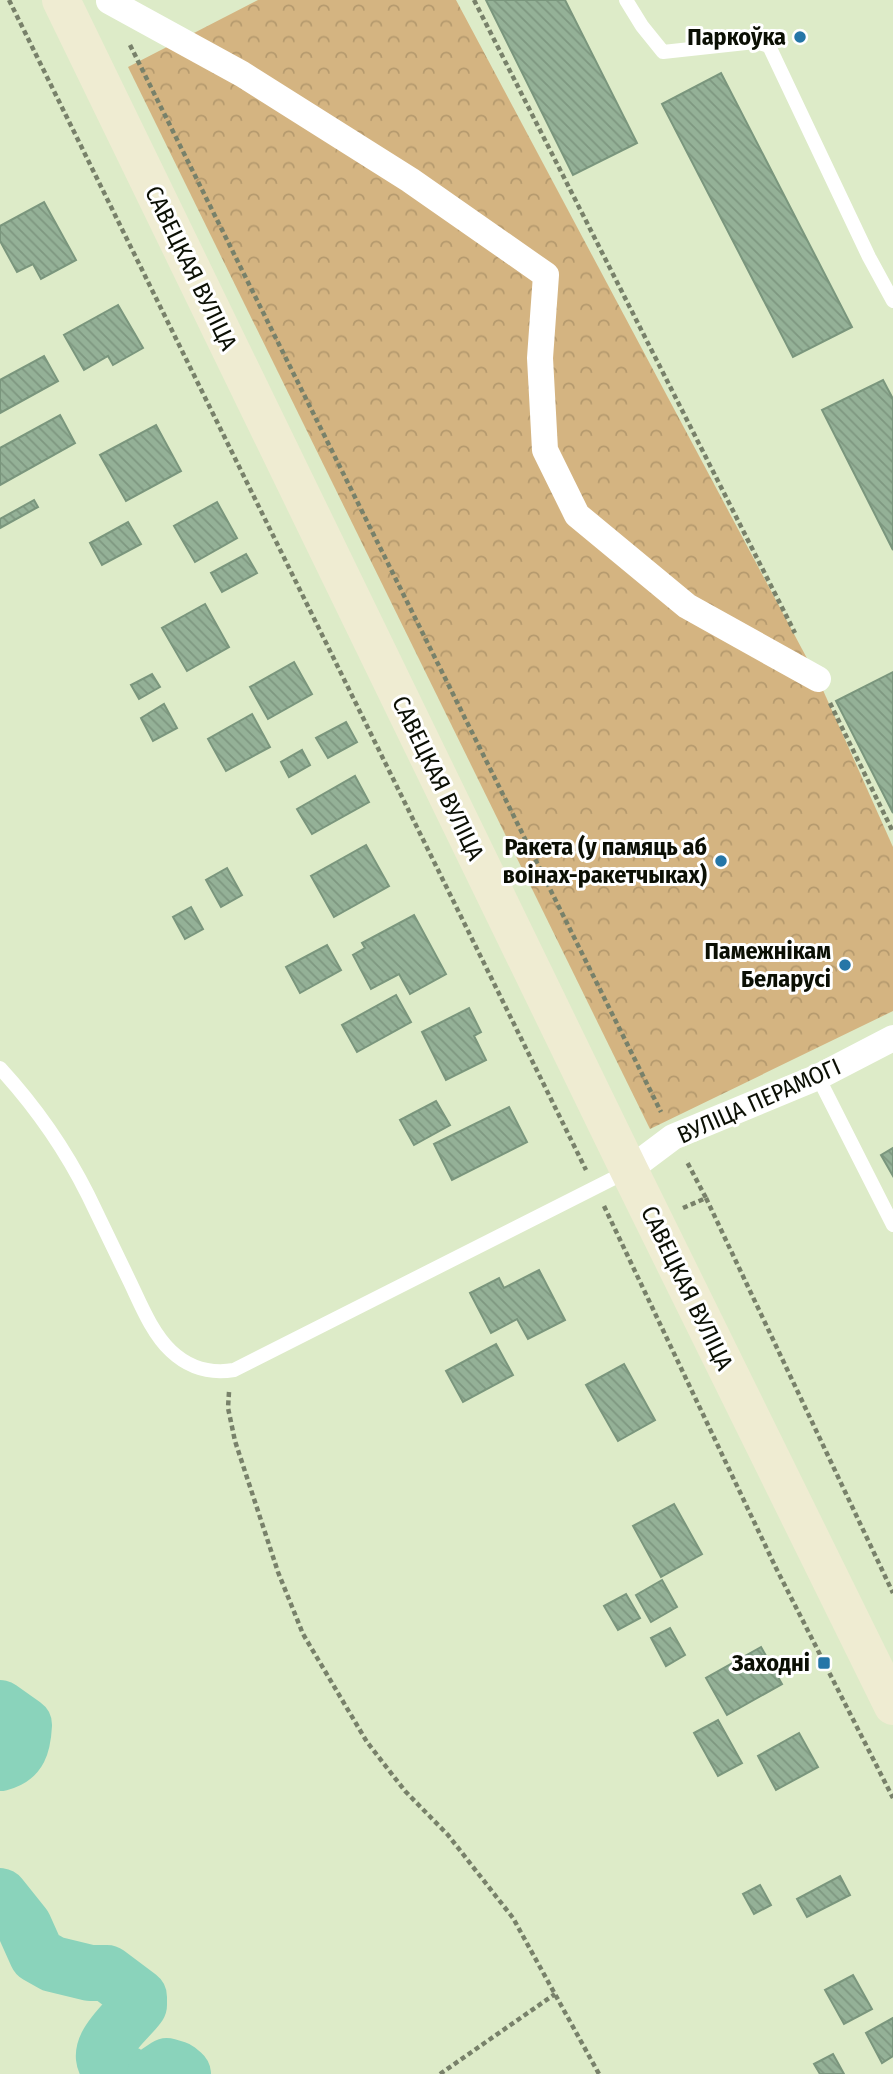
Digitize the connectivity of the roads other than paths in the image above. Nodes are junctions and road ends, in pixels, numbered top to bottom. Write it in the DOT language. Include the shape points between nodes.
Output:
graph roads {
  1 [pos="626,0"];
  2 [pos="110,1"];
  3 [pos="66,11"];
  4 [pos="893,301"];
  5 [pos="818,679"];
  6 [pos="893,1038"];
  7 [pos="0,1068"];
  8 [pos="818,1077"];
  9 [pos="629,1170"];
  10 [pos="893,1225"];
  11 [pos="893,1706"];
  1 -- 4 [label="lane" via="663,52 755,42 769,46"];
  2 -- 3 [label="street"];
  2 -- 5 [label="street" via="276,95 410,180 546,275 540,358 545,450 577,515 687,606"];
  3 -- 9 [label="main road, САВЕЦКАЯ ВУЛІЦА"];
  6 -- 8 [label="street, ВУЛІЦА ПЕРАМОГІ"];
  7 -- 9 [label="lane" via="53,1135 87,1192 149,1321 187,1364 219,1373 234,1370"];
  8 -- 9 [label="street, ВУЛІЦА ПЕРАМОГІ" via="673,1137"];
  8 -- 10 [label="lane"];
  9 -- 11 [label="main road, САВЕЦКАЯ ВУЛІЦА"];
}
